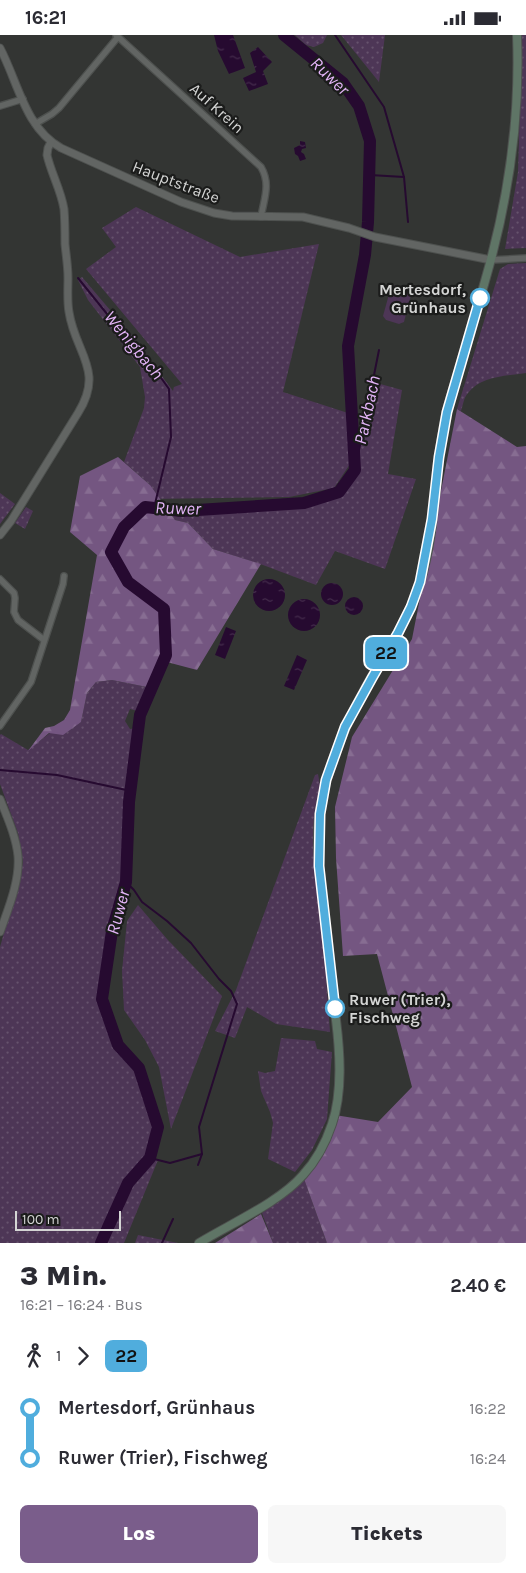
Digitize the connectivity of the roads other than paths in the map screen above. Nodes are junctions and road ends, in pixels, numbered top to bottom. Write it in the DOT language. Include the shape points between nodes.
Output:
graph roads {
  1 [pos="517,35"];
  2 [pos="117,36"];
  3 [pos="0,48"];
  4 [pos="23,99"];
  5 [pos="0,106"];
  6 [pos="35,124"];
  7 [pos="51,142"];
  8 [pos="261,217"];
  9 [pos="526,258"];
  10 [pos="491,260"];
  11 [pos="0,535"];
  12 [pos="64,576"];
  13 [pos="0,579"];
  14 [pos="44,640"];
  15 [pos="0,726"];
  16 [pos="0,799"];
  17 [pos="0,932"];
  18 [pos="199,1243"];
  1 -- 10 [label="main road" via="514,137 502,215"];
  2 -- 6 [label="street" via="60,108"];
  2 -- 8 [label="street, Auf Krein" via="261,167 267,185"];
  3 -- 4 [label="street, Hauptstraße"];
  4 -- 5 [label="street"];
  4 -- 6 [label="street, Hauptstraße"];
  6 -- 7 [label="street, Hauptstraße"];
  7 -- 8 [label="street, Hauptstraße" via="195,208 232,216"];
  7 -- 11 [label="street" via="47,155 64,211 68,310 87,363 88,392"];
  8 -- 10 [label="street, Hauptstraße" via="303,217 375,237"];
  9 -- 10 [label="street"];
  10 -- 18 [label="main road" via="447,412 420,582 398,633 345,727 326,780 320,814 319,866 340,1057 333,1122 303,1176 284,1192"];
  12 -- 14 [label="street"];
  13 -- 14 [label="street" via="14,593 14,612 18,620"];
  14 -- 15 [label="street" via="31,683"];
  16 -- 17 [label="street" via="16,845 18,861"];
}
